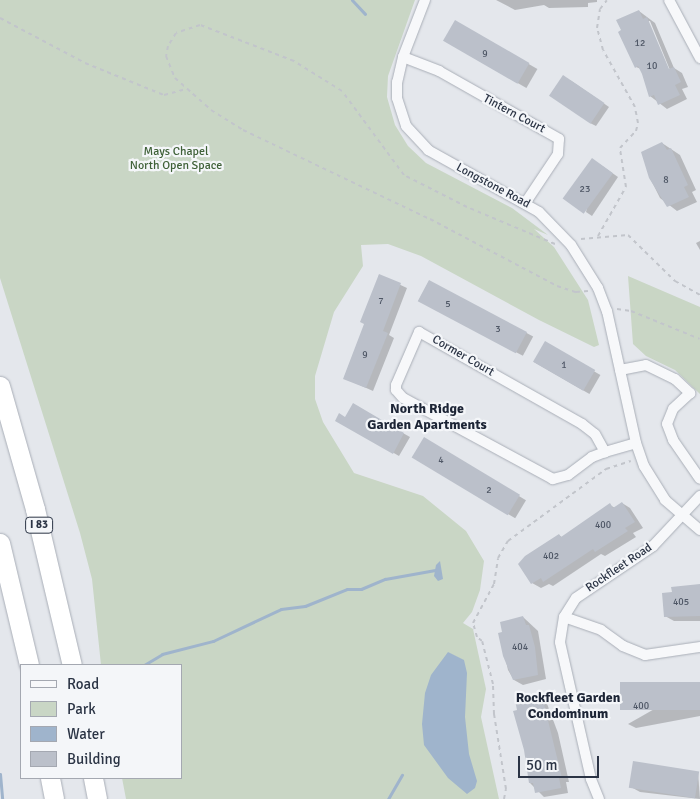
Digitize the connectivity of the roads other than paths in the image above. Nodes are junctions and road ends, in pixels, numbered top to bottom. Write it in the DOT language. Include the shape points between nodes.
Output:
graph roads {
  1 [pos="424,0"];
  2 [pos="669,0"];
  3 [pos="403,57"];
  4 [pos="700,58"];
  5 [pos="526,202"];
  6 [pos="620,370"];
  7 [pos="0,386"];
  8 [pos="636,443"];
  9 [pos="604,452"];
  10 [pos="700,479"];
  11 [pos="700,496"];
  12 [pos="682,517"];
  13 [pos="700,530"];
  14 [pos="0,544"];
  15 [pos="564,617"];
  16 [pos="700,647"];
  17 [pos="29,664"];
  18 [pos="72,664"];
  19 [pos="50,779"];
  20 [pos="93,779"];
  21 [pos="54,799"];
  22 [pos="97,799"];
  23 [pos="599,799"];
  1 -- 3 [label="street, Longstone Road"];
  2 -- 4 [label="street"];
  3 -- 5 [label="street, Longstone Road" via="397,98 400,114 415,138 441,158"];
  3 -- 5 [label="street, Tintern Court" via="438,71 559,139 558,154"];
  5 -- 6 [label="street, Longstone Road" via="556,226 598,288"];
  6 -- 8 [label="street, Longstone Road"];
  6 -- 10 [label="street" via="646,365 675,379 690,393 672,409 667,424 673,440"];
  7 -- 18 [label="highway, I 83" via="35,509"];
  8 -- 9 [label="street, Cormer Court"];
  8 -- 12 [label="street, Longstone Road" via="654,485"];
  9 -- 9 [label="street, Cormer Court" via="595,434 582,424 419,332 396,385 403,398 553,479 568,475"];
  11 -- 12 [label="street, Rockfleet Road"];
  12 -- 13 [label="street, Longstone Road"];
  12 -- 15 [label="street, Rockfleet Road" via="653,546 583,591"];
  14 -- 17 [label="highway"];
  15 -- 16 [label="street" via="601,630 623,646 645,655"];
  15 -- 23 [label="street, Rockfleet Road" via="560,642 591,779"];
  19 -- 21 [label="highway"];
  20 -- 22 [label="highway"];
}
